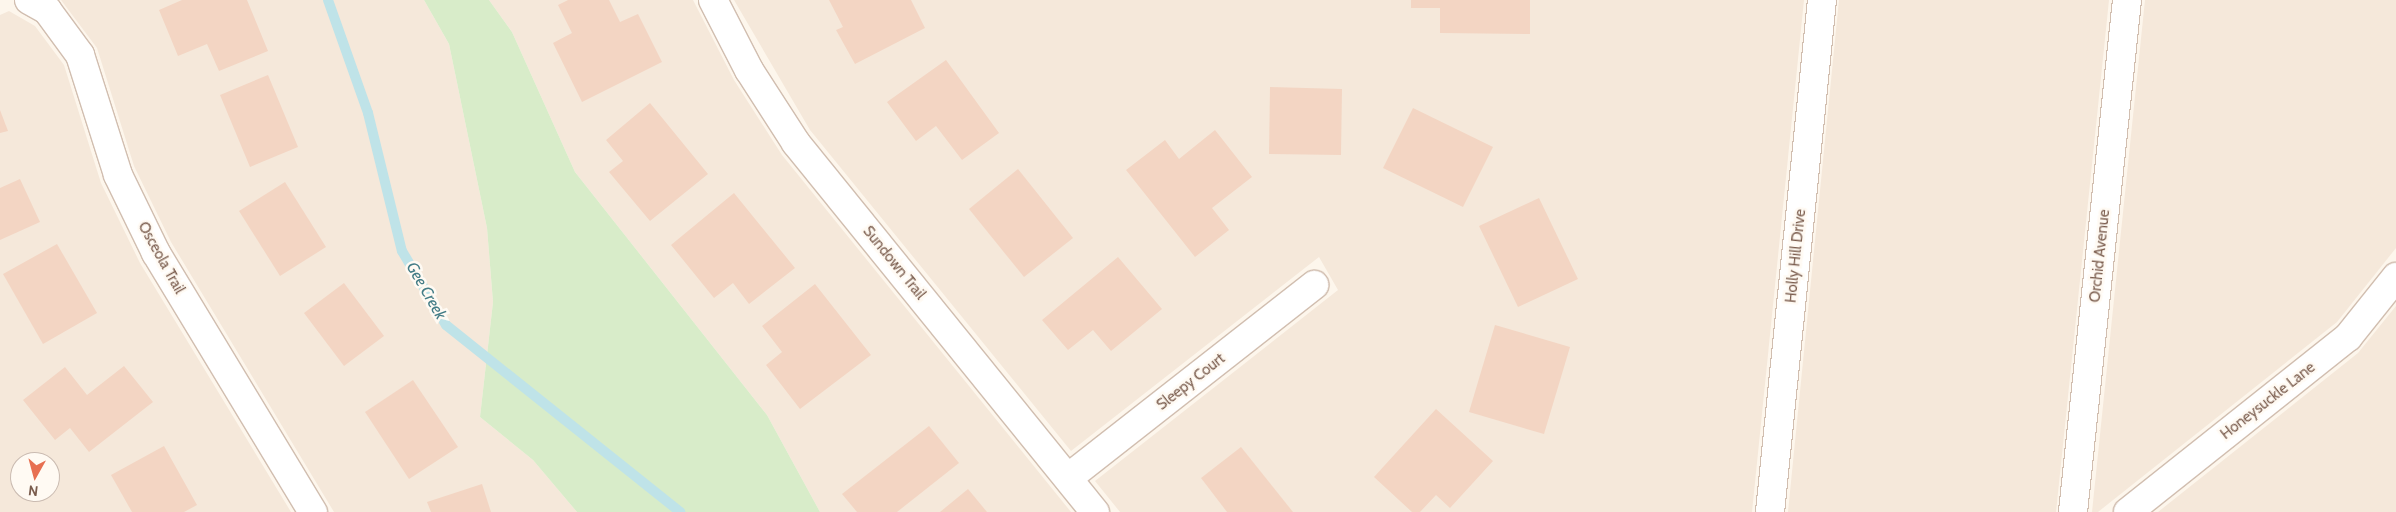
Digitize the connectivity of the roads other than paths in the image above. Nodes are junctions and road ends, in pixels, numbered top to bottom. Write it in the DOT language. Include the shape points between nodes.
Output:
graph roads {
  1 [pos="29,0"];
  2 [pos="713,0"];
  3 [pos="1822,0"];
  4 [pos="2127,0"];
  5 [pos="2396,277"];
  6 [pos="1314,285"];
  7 [pos="1068,478"];
  8 [pos="313,512"];
  9 [pos="1096,512"];
  10 [pos="1770,512"];
  11 [pos="2074,512"];
  12 [pos="2128,512"];
  1 -- 8 [label="street, Osceola Trail" via="47,10 80,55 118,176 156,253"];
  2 -- 7 [label="street, Sundown Trail" via="749,70 796,143"];
  3 -- 10 [label="street, Holly Hill Drive"];
  4 -- 11 [label="street, Orchid Avenue"];
  5 -- 12 [label="street, Honeysuckle Lane" via="2348,337"];
  6 -- 7 [label="street, Sleepy Court"];
  7 -- 9 [label="street, Sundown Trail"];
}
